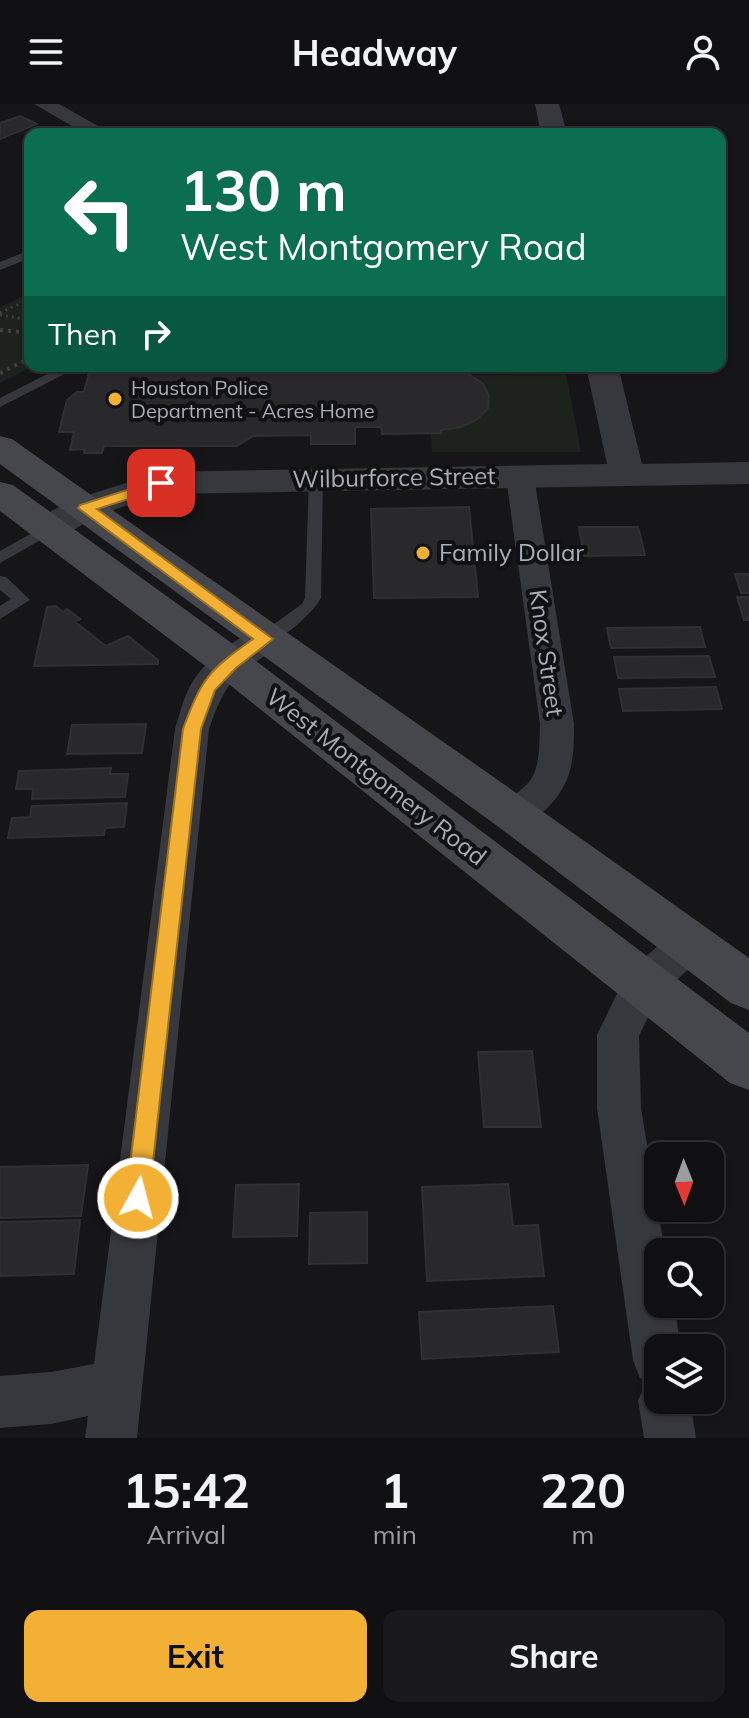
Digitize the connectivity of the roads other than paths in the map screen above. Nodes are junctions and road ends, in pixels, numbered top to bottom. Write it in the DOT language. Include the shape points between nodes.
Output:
graph roads {
  1 [pos="44,104"];
  2 [pos="547,104"];
  3 [pos="90,128"];
  4 [pos="553,128"];
  5 [pos="24,256"];
  6 [pos="0,266"];
  7 [pos="61,372"];
  8 [pos="603,372"];
  9 [pos="0,402"];
  10 [pos="0,447"];
  11 [pos="749,473"];
  12 [pos="627,475"];
  13 [pos="520,477"];
  14 [pos="316,479"];
  15 [pos="0,493"];
  16 [pos="66,519"];
  17 [pos="0,558"];
  18 [pos="0,581"];
  19 [pos="0,613"];
  20 [pos="248,651"];
  21 [pos="516,815"];
  22 [pos="688,944"];
  23 [pos="642,986"];
  24 [pos="749,987"];
  25 [pos="749,1065"];
  26 [pos="654,1334"];
  27 [pos="116,1385"];
  28 [pos="0,1402"];
  29 [pos="666,1414"];
  30 [pos="111,1438"];
  31 [pos="670,1438"];
  1 -- 3 [label="street"];
  2 -- 4 [label="street"];
  5 -- 6 [label="lane"];
  7 -- 9 [label="lane"];
  8 -- 12 [label="street"];
  10 -- 16 [label="main road, West Montgomery Road"];
  11 -- 12 [label="street, Wilburforce Street"];
  12 -- 13 [label="street, Wilburforce Street"];
  13 -- 14 [label="street, Wilburforce Street"];
  13 -- 21 [label="street, Knox Street" via="557,724 556,760 546,788"];
  14 -- 16 [label="street, Wilburforce Street" via="161,483"];
  14 -- 20 [label="lane" via="313,598 308,608"];
  15 -- 16 [label="main road, West Montgomery Road"];
  16 -- 17 [label="lane"];
  16 -- 20 [label="main road, West Montgomery Road"];
  18 -- 19 [label="lane" via="22,600"];
  20 -- 21 [label="main road, West Montgomery Road"];
  20 -- 23 [label="main road, West Montgomery Road"];
  20 -- 27 [label="street" via="207,687 192,729"];
  21 -- 22 [label="main road, West Montgomery Road"];
  22 -- 23 [label="street"];
  22 -- 24 [label="main road, West Montgomery Road"];
  23 -- 25 [label="main road, West Montgomery Road"];
  23 -- 26 [label="street" via="618,1035 619,1108"];
  27 -- 28 [label="street"];
  27 -- 30 [label="street"];
  29 -- 31 [label="street"];
}
